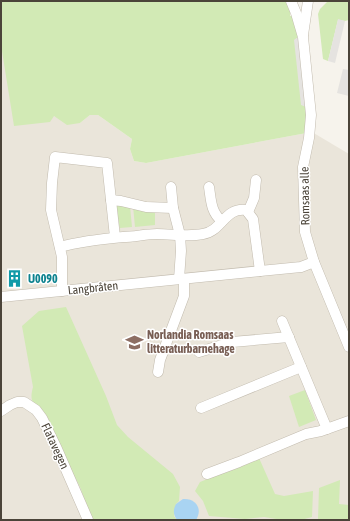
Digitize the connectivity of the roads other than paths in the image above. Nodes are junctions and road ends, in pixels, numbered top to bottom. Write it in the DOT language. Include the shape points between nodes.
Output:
graph roads {
  1 [pos="291,1"];
  2 [pos="308,1"];
  3 [pos="303,37"];
  4 [pos="256,180"];
  5 [pos="171,187"];
  6 [pos="209,187"];
  7 [pos="111,200"];
  8 [pos="173,208"];
  9 [pos="248,212"];
  10 [pos="222,221"];
  11 [pos="180,235"];
  12 [pos="115,237"];
  13 [pos="60,247"];
  14 [pos="314,262"];
  15 [pos="260,271"];
  16 [pos="182,279"];
  17 [pos="62,290"];
  18 [pos="1,297"];
  19 [pos="282,321"];
  20 [pos="289,337"];
  21 [pos="349,347"];
  22 [pos="199,352"];
  23 [pos="301,367"];
  24 [pos="158,372"];
  25 [pos="201,408"];
  26 [pos="1,411"];
  27 [pos="349,421"];
  28 [pos="326,429"];
  29 [pos="207,474"];
  30 [pos="87,520"];
  1 -- 3 [label="street, Romsaas alle"];
  2 -- 3 [label="street, Romsaas alle"];
  3 -- 14 [label="street, Romsaas alle" via="311,115 303,167 304,219"];
  4 -- 9 [label="street" via="254,198"];
  5 -- 8 [label="street"];
  6 -- 10 [label="street" via="214,212"];
  7 -- 8 [label="street" via="146,207"];
  7 -- 12 [label="street"];
  7 -- 13 [label="street" via="107,163 55,157 51,210"];
  8 -- 11 [label="street"];
  9 -- 10 [label="street" via="240,209"];
  9 -- 15 [label="street" via="253,219"];
  10 -- 11 [label="street" via="208,233"];
  11 -- 12 [label="street"];
  11 -- 16 [label="street"];
  12 -- 13 [label="street"];
  13 -- 17 [label="street"];
  14 -- 15 [label="street, Langbråten" via="301,267"];
  14 -- 21 [label="street, Romsaas alle"];
  15 -- 16 [label="street, Langbråten"];
  16 -- 17 [label="street, Langbråten"];
  16 -- 24 [label="street" via="184,296"];
  17 -- 18 [label="street, Langbråten"];
  19 -- 20 [label="street"];
  20 -- 22 [label="street" via="232,342"];
  20 -- 23 [label="street"];
  23 -- 25 [label="street"];
  23 -- 28 [label="street"];
  26 -- 30 [label="street, Flatavegen" via="17,402 24,402 36,410 58,449"];
  27 -- 28 [label="street"];
  28 -- 29 [label="street" via="306,434"];
}
